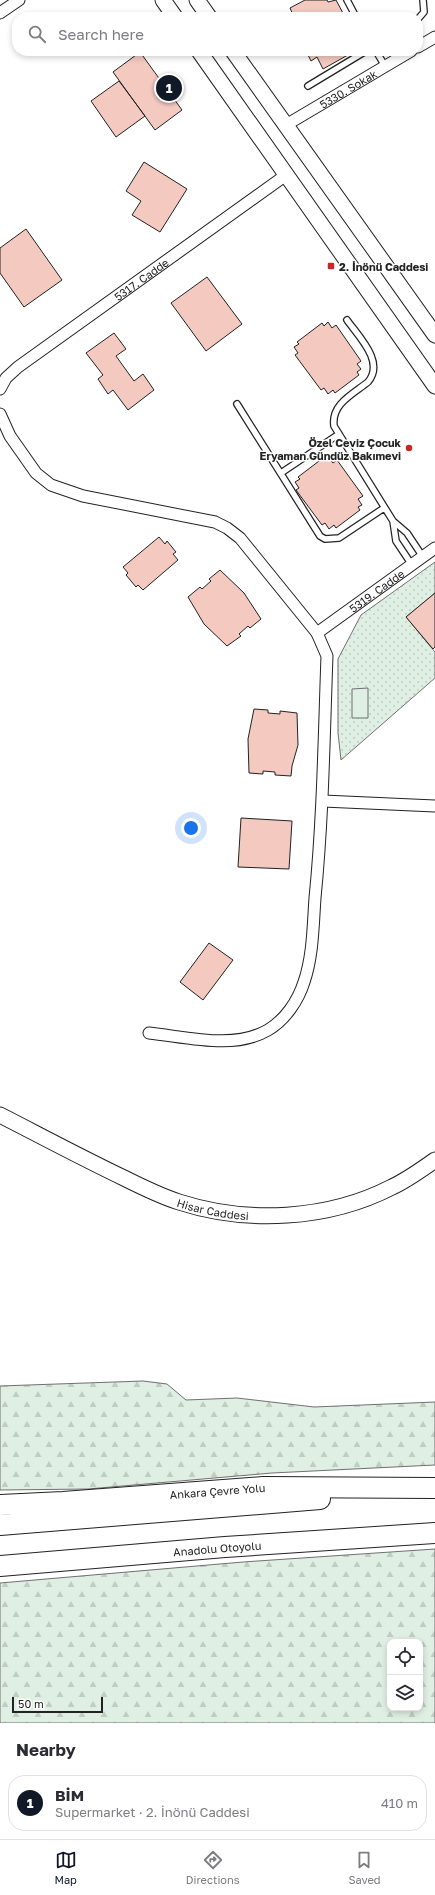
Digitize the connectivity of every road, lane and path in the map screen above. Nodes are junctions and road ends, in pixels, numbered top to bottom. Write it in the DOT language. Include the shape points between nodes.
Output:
graph roads {
  1 [pos="19,0"];
  2 [pos="163,0"];
  3 [pos="197,0"];
  4 [pos="347,0"];
  5 [pos="423,0"];
  6 [pos="171,12"];
  7 [pos="205,12"];
  8 [pos="353,12"];
  9 [pos="0,13"];
  10 [pos="423,13"];
  11 [pos="435,37"];
  12 [pos="423,44"];
  13 [pos="203,56"];
  14 [pos="237,56"];
  15 [pos="358,56"];
  16 [pos="379,56"];
  17 [pos="402,56"];
  18 [pos="385,66"];
  19 [pos="308,86"];
  20 [pos="286,125"];
  21 [pos="286,175"];
  22 [pos="347,320"];
  23 [pos="435,336"];
  24 [pos="435,386"];
  25 [pos="0,388"];
  26 [pos="237,404"];
  27 [pos="0,414"];
  28 [pos="339,434"];
  29 [pos="280,473"];
  30 [pos="384,508"];
  31 [pos="393,521"];
  32 [pos="435,548"];
  33 [pos="423,557"];
  34 [pos="412,565"];
  35 [pos="318,633"];
  36 [pos="323,801"];
  37 [pos="435,806"];
  38 [pos="149,1033"];
  39 [pos="0,1115"];
  40 [pos="435,1160"];
  41 [pos="426,1488"];
  42 [pos="0,1505"];
  43 [pos="0,1525"];
  44 [pos="435,1533"];
  45 [pos="0,1566"];
  1 -- 9 [label="street"];
  2 -- 6 [label="main road"];
  3 -- 7 [label="main road"];
  4 -- 8 [label="lane"];
  5 -- 10 [label="lane"];
  11 -- 12 [label="street"];
  13 -- 21 [label="main road"];
  14 -- 20 [label="main road"];
  15 -- 19 [label="lane"];
  16 -- 18 [label="lane"];
  17 -- 18 [label="street, 5330. Sokak"];
  18 -- 20 [label="street, 5330. Sokak"];
  20 -- 23 [label="main road"];
  21 -- 24 [label="main road"];
  21 -- 25 [label="street, 5317. Cadde" via="18,367"];
  22 -- 28 [label="lane" via="372,357 374,368 372,378 337,408 333,419"];
  26 -- 29 [label="lane"];
  27 -- 35 [label="street" via="10,436 36,473 51,485 83,496 215,522 227,528 240,538"];
  28 -- 29 [label="lane"];
  28 -- 30 [label="lane"];
  29 -- 30 [label="lane" via="320,536 325,539 339,538"];
  30 -- 31 [label="lane"];
  31 -- 33 [label="lane" via="407,533"];
  31 -- 34 [label="lane" via="396,542"];
  32 -- 33 [label="street, 5319. Cadde"];
  33 -- 34 [label="street, 5319. Cadde"];
  34 -- 35 [label="street, 5319. Cadde"];
  35 -- 36 [label="street" via="327,656"];
  36 -- 37 [label="street"];
  36 -- 38 [label="street" via="309,961 297,1000 284,1017 268,1030 251,1037 223,1041"];
  39 -- 40 [label="main road, Hisar Caddesi" via="89,1162 178,1202 209,1211 251,1216 332,1209 391,1188"];
  41 -- 42 [label="highway, Ankara Çevre Yolu" via="263,1487"];
  41 -- 43 [label="highway"];
  44 -- 45 [label="highway, Anadolu Otoyolu"];
}
